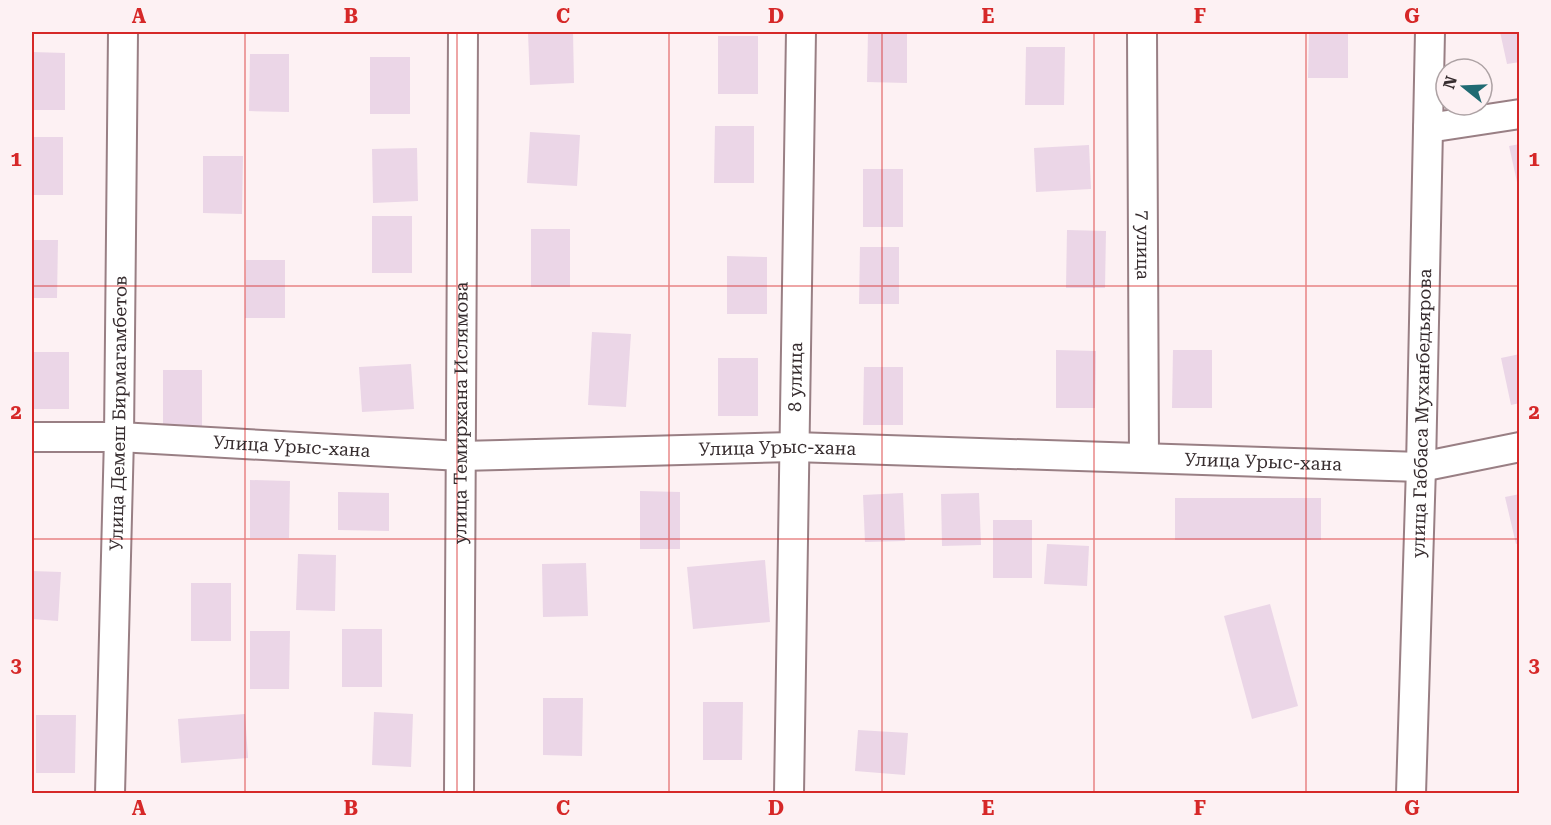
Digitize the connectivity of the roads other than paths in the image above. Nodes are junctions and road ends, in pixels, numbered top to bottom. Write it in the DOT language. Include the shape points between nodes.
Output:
graph roads {
  1 [pos="123,32"];
  2 [pos="463,32"];
  3 [pos="801,32"];
  4 [pos="1142,32"];
  5 [pos="1430,32"];
  6 [pos="1520,114"];
  7 [pos="1428,128"];
  8 [pos="32,437"];
  9 [pos="119,437"];
  10 [pos="794,447"];
  11 [pos="1520,447"];
  12 [pos="461,456"];
  13 [pos="1144,458"];
  14 [pos="1421,467"];
  15 [pos="110,794"];
  16 [pos="459,794"];
  17 [pos="789,794"];
  18 [pos="1410,794"];
  1 -- 9 [label="street, Улица Демеш Бирмагамбетов"];
  2 -- 12 [label="street, улица Темиржана Ислямова"];
  3 -- 10 [label="street, 8 улица"];
  4 -- 13 [label="street, 7 улица"];
  5 -- 7 [label="street, улица Габбаса Муханбедьярова"];
  6 -- 7 [label="street"];
  7 -- 14 [label="street, улица Габбаса Муханбедьярова"];
  8 -- 9 [label="street, Улица Урыс-хана"];
  9 -- 12 [label="street, Улица Урыс-хана"];
  9 -- 15 [label="street, Улица Демеш Бирмагамбетов"];
  10 -- 12 [label="street, Улица Урыс-хана"];
  10 -- 13 [label="street, Улица Урыс-хана"];
  10 -- 17 [label="street, 8 улица"];
  11 -- 14 [label="street, Улица Урыс-хана"];
  12 -- 16 [label="street, улица Темиржана Ислямова"];
  13 -- 14 [label="street, Улица Урыс-хана"];
  14 -- 18 [label="street, улица Габбаса Муханбедьярова"];
}
